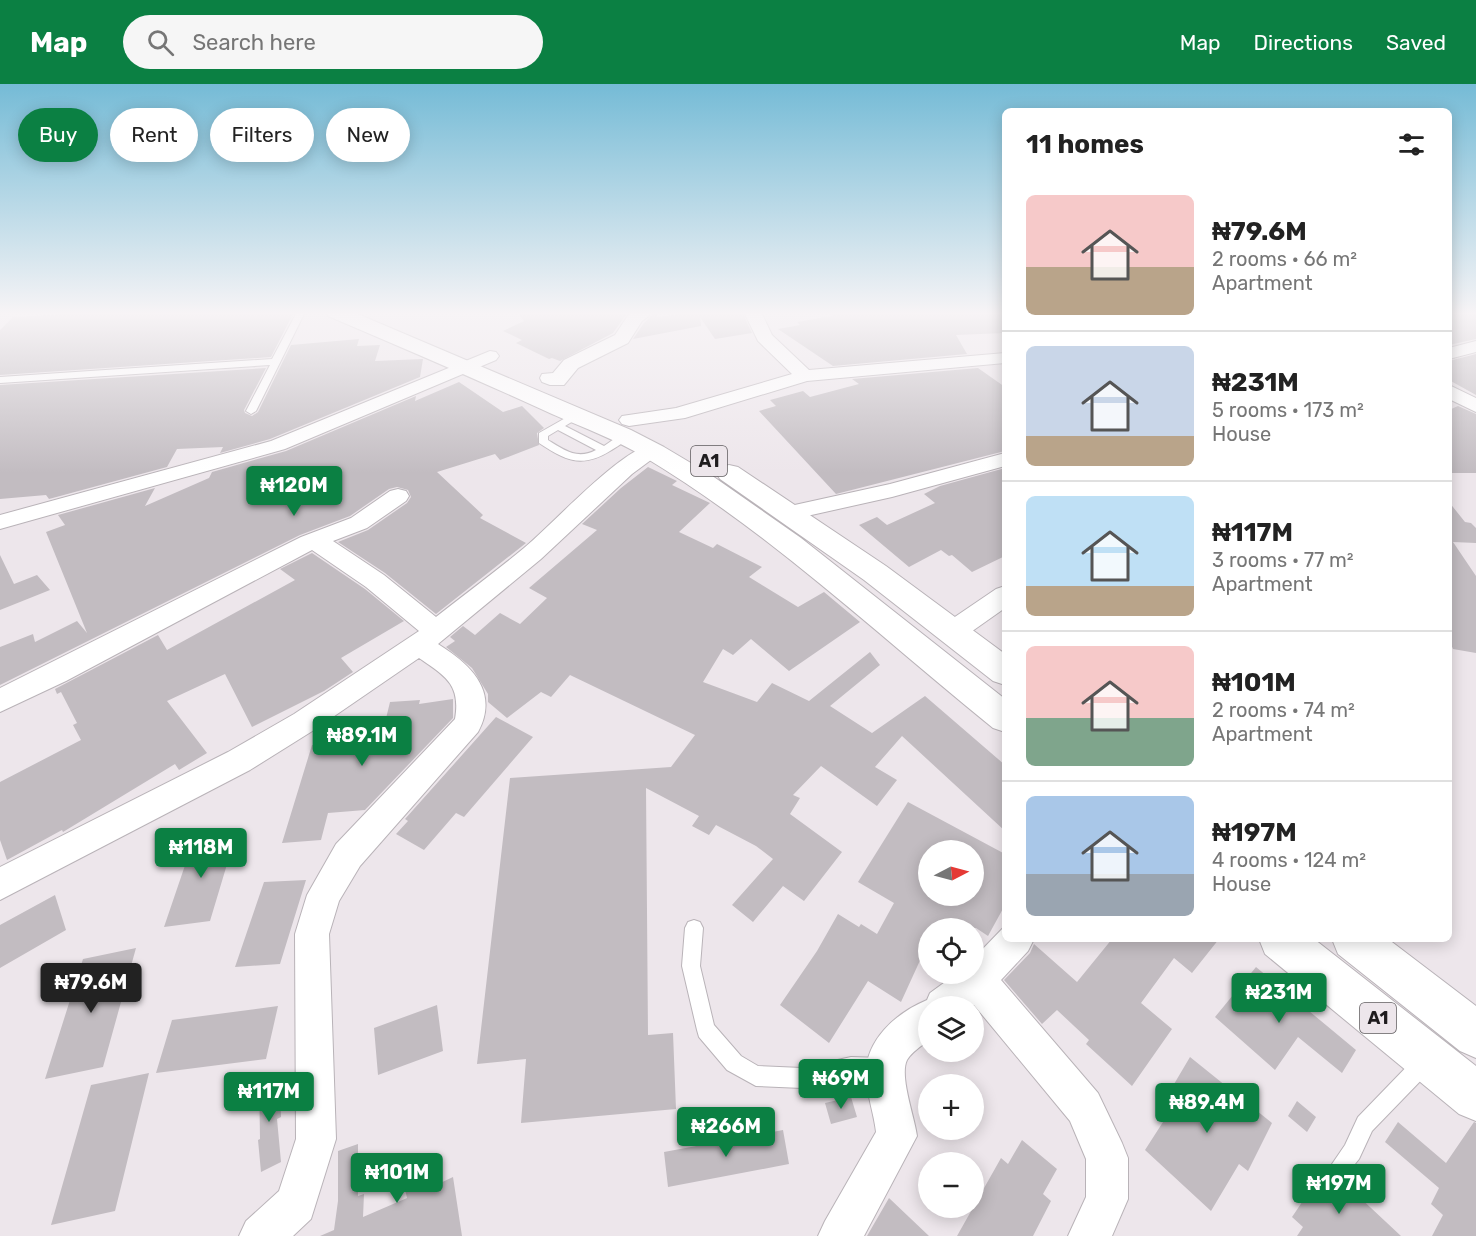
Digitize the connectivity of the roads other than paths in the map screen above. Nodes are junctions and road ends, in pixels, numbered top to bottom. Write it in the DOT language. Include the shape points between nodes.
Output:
graph roads {
  1 [pos="218,366"];
  2 [pos="273,366"];
  3 [pos="467,366"];
  4 [pos="485,366"];
  5 [pos="498,366"];
  6 [pos="570,366"];
  7 [pos="795,366"];
  8 [pos="912,366"];
  9 [pos="806,376"];
  10 [pos="549,378"];
  11 [pos="0,380"];
  12 [pos="1452,393"];
  13 [pos="1476,406"];
  14 [pos="252,411"];
  15 [pos="567,421"];
  16 [pos="626,428"];
  17 [pos="604,450"];
  18 [pos="652,450"];
  19 [pos="1002,460"];
  20 [pos="398,496"];
  21 [pos="789,513"];
  22 [pos="0,522"];
  23 [pos="309,542"];
  24 [pos="1002,597"];
  25 [pos="952,632"];
  26 [pos="427,638"];
  27 [pos="1002,670"];
  28 [pos="0,701"];
  29 [pos="1002,716"];
  30 [pos="0,884"];
  31 [pos="694,928"];
  32 [pos="1013,942"];
  33 [pos="1284,942"];
  34 [pos="1357,942"];
  35 [pos="984,973"];
  36 [pos="972,984"];
  37 [pos="980,984"];
  38 [pos="956,996"];
  39 [pos="918,1026"];
  40 [pos="1476,1035"];
  41 [pos="1429,1058"];
  42 [pos="885,1068"];
  43 [pos="1476,1097"];
  44 [pos="1340,1167"];
  45 [pos="261,1236"];
  46 [pos="840,1236"];
  47 [pos="1090,1236"];
  1 -- 11 [label="lane"];
  2 -- 14 [label="lane"];
  3 -- 22 [label="street" via="278,445"];
  4 -- 15 [label="highway, A1"];
  5 -- 10 [label="highway, A1"];
  6 -- 10 [label="street" via="557,381"];
  7 -- 9 [label="street"];
  8 -- 9 [label="street"];
  9 -- 16 [label="street"];
  10 -- 16 [label="highway, A1"];
  12 -- 13 [label="street"];
  15 -- 16 [label="highway, A1"];
  15 -- 17 [label="lane"];
  15 -- 17 [label="lane" via="543,435 544,442 580,459 593,458"];
  16 -- 17 [label="lane"];
  16 -- 18 [label="highway, A1"];
  16 -- 21 [label="highway, A1" via="656,432"];
  18 -- 26 [label="street" via="624,469 533,553"];
  18 -- 29 [label="highway, A1" via="800,551"];
  19 -- 21 [label="street"];
  20 -- 23 [label="street" via="359,523"];
  21 -- 25 [label="highway, A1"];
  23 -- 26 [label="street" via="319,543 375,581"];
  23 -- 28 [label="street"];
  24 -- 25 [label="street"];
  25 -- 27 [label="highway, A1"];
  26 -- 30 [label="street" via="304,722 239,760"];
  26 -- 45 [label="street" via="459,673 469,696 468,724 348,855 324,895 312,934 316,1139 296,1204"];
  31 -- 42 [label="lane" via="691,966 706,1030 734,1064 756,1076 802,1078 851,1067"];
  32 -- 35 [label="street"];
  33 -- 41 [label="highway, A1"];
  34 -- 40 [label="highway, A1"];
  36 -- 38 [label="street"];
  37 -- 47 [label="street" via="1084,1107 1097,1131 1107,1158 1107,1199"];
  39 -- 42 [label="street" via="896,1043"];
  41 -- 43 [label="highway, A1"];
  41 -- 44 [label="lane" via="1365,1125"];
  42 -- 46 [label="street" via="897,1136"];
}
